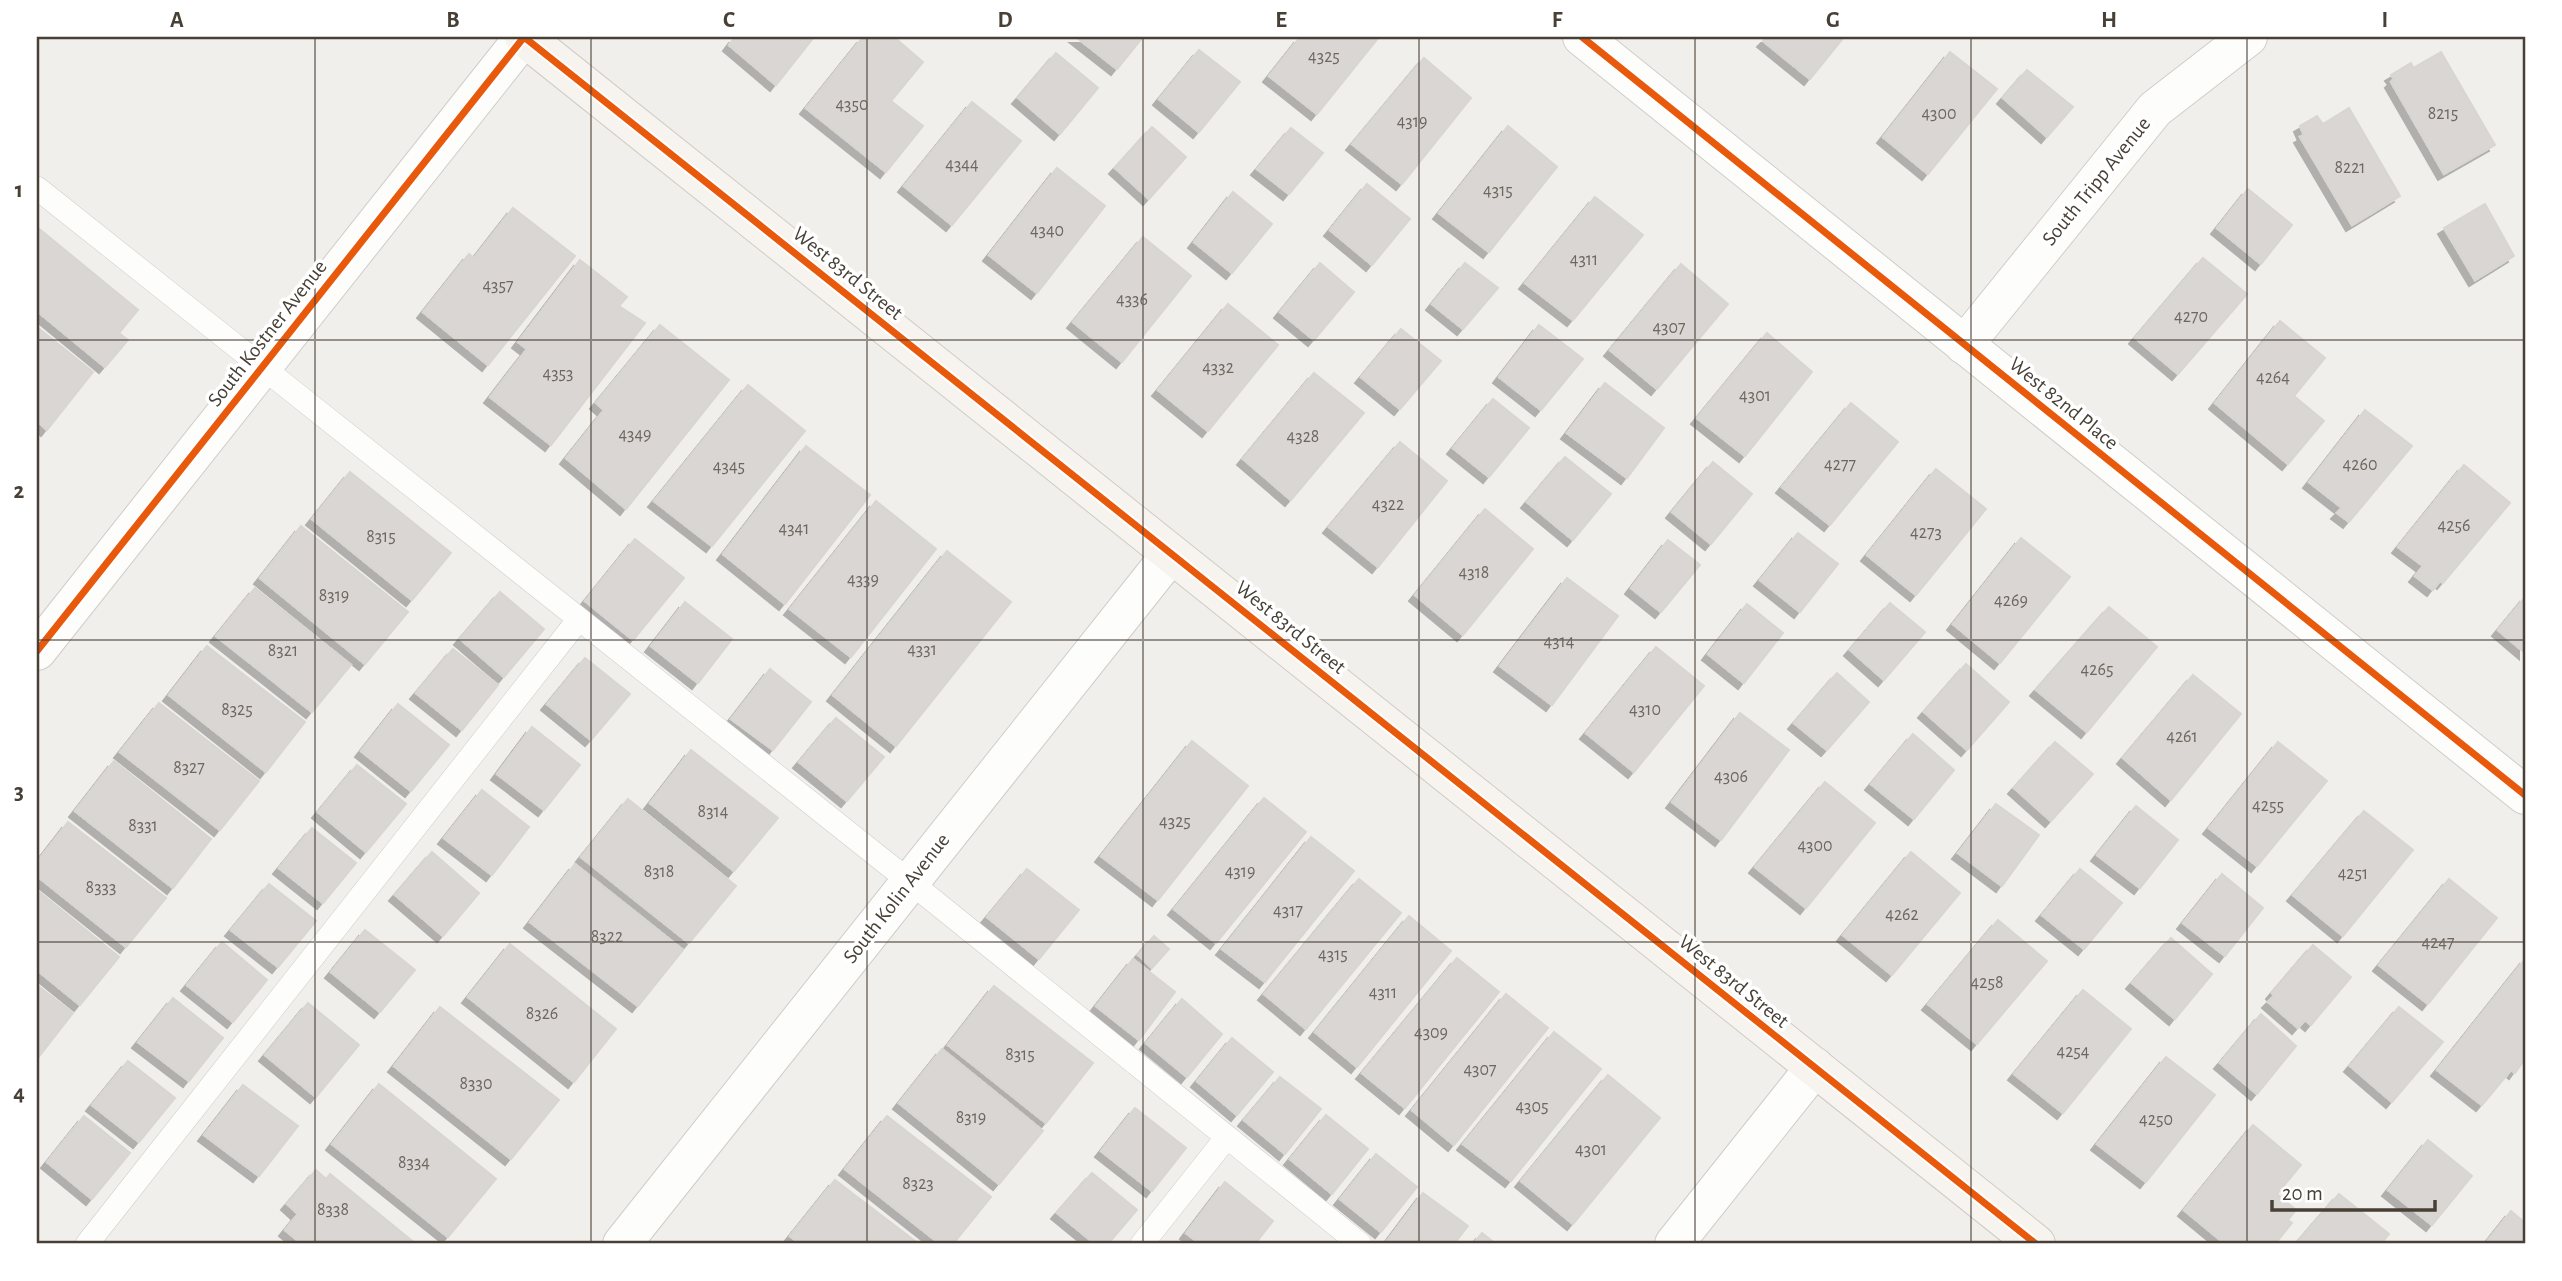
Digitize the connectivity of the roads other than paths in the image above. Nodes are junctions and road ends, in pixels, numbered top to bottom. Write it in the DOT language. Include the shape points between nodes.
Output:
graph roads {
  1 [pos="524,37"];
  2 [pos="1582,37"];
  3 [pos="2248,37"];
  4 [pos="37,188"];
  5 [pos="1964,345"];
  6 [pos="262,367"];
  7 [pos="1171,554"];
  8 [pos="579,619"];
  9 [pos="37,651"];
  10 [pos="2525,795"];
  11 [pos="909,881"];
  12 [pos="1815,1068"];
  13 [pos="1227,1137"];
  14 [pos="87,1244"];
  15 [pos="622,1244"];
  16 [pos="1142,1244"];
  17 [pos="1360,1244"];
  18 [pos="1674,1244"];
  19 [pos="2036,1244"];
  1 -- 6 [label="street, South Kostner Avenue"];
  1 -- 7 [label="street, West 83rd Street"];
  2 -- 5 [label="street, West 82nd Place"];
  3 -- 5 [label="street, South Tripp Avenue" via="2155,109"];
  4 -- 6 [label="lane"];
  5 -- 10 [label="street, West 82nd Place"];
  6 -- 8 [label="lane"];
  6 -- 9 [label="street, South Kostner Avenue"];
  7 -- 11 [label="street, South Kolin Avenue"];
  7 -- 12 [label="street, West 83rd Street"];
  8 -- 11 [label="lane"];
  8 -- 14 [label="lane"];
  11 -- 13 [label="lane"];
  11 -- 15 [label="street, South Kolin Avenue"];
  12 -- 18 [label="street"];
  12 -- 19 [label="street, West 83rd Street"];
  13 -- 16 [label="lane"];
  13 -- 17 [label="lane"];
}
